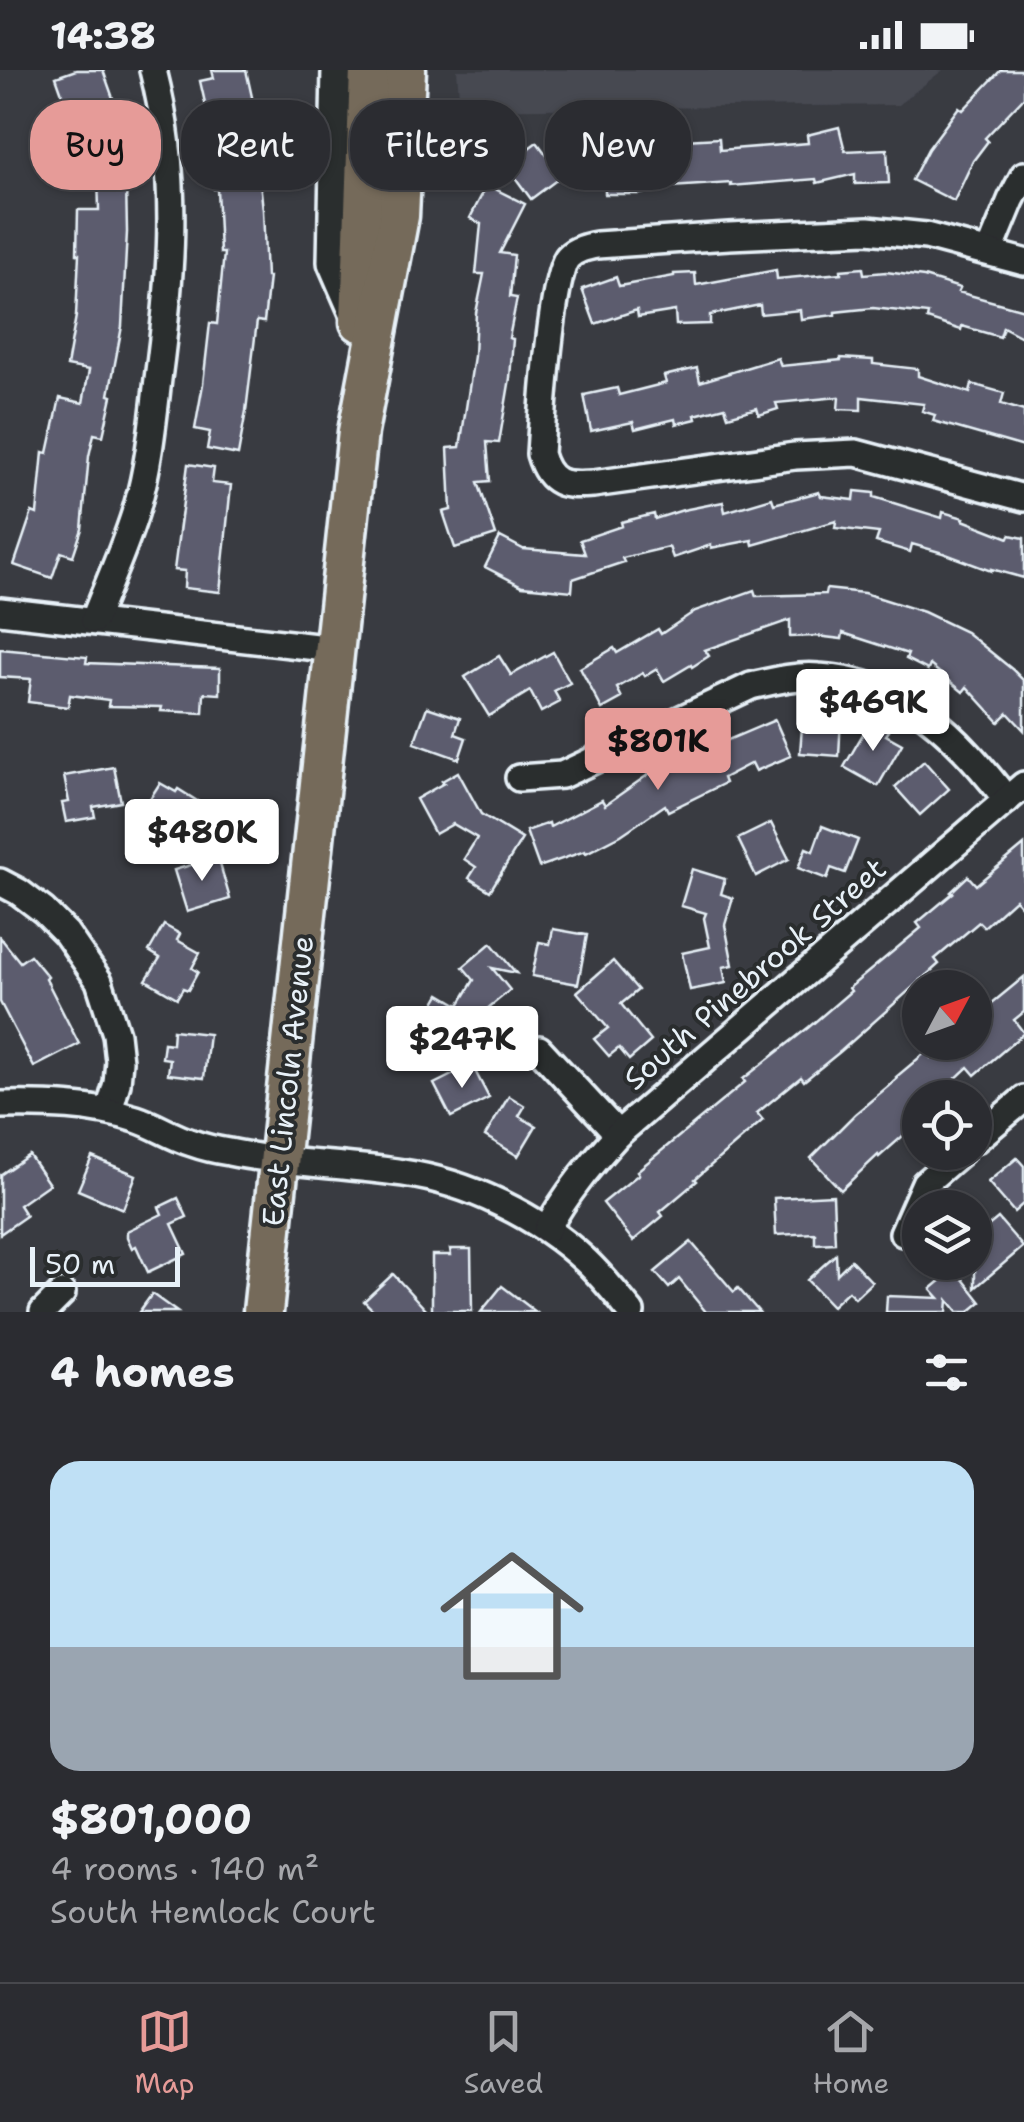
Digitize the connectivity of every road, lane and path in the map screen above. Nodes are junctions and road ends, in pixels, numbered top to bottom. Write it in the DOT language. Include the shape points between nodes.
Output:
graph roads {
  1 [pos="154,70"];
  2 [pos="340,70"];
  3 [pos="369,70"];
  4 [pos="406,70"];
  5 [pos="1024,175"];
  6 [pos="990,251"];
  7 [pos="1024,262"];
  8 [pos="360,317"];
  9 [pos="358,432"];
  10 [pos="1024,498"];
  11 [pos="0,611"];
  12 [pos="94,620"];
  13 [pos="334,649"];
  14 [pos="519,778"];
  15 [pos="1015,792"];
  16 [pos="0,882"];
  17 [pos="539,1049"];
  18 [pos="1024,1099"];
  19 [pos="0,1105"];
  20 [pos="109,1111"];
  21 [pos="992,1126"];
  22 [pos="618,1134"];
  23 [pos="279,1161"];
  24 [pos="939,1170"];
  25 [pos="921,1190"];
  26 [pos="547,1229"];
  27 [pos="62,1293"];
  28 [pos="43,1312"];
  29 [pos="263,1312"];
  30 [pos="632,1312"];
  1 -- 12 [label="street" via="170,157 169,296 146,472"];
  2 -- 8 [label="main road" via="336,262"];
  3 -- 8 [label="main road, East Lincoln Avenue"];
  4 -- 9 [label="main road, East Lincoln Avenue" via="398,216"];
  5 -- 6 [label="street"];
  6 -- 7 [label="street"];
  6 -- 10 [label="street" via="868,230 579,248 565,259 558,282 540,454 552,478 568,486 856,452"];
  8 -- 9 [label="main road, East Lincoln Avenue"];
  9 -- 13 [label="main road, East Lincoln Avenue"];
  11 -- 12 [label="street"];
  12 -- 13 [label="street"];
  13 -- 23 [label="main road, East Lincoln Avenue"];
  14 -- 15 [label="street" via="562,775 750,686 816,676 852,680 922,712"];
  15 -- 22 [label="street, South Pinebrook Street"];
  16 -- 20 [label="street" via="44,910 99,981 119,1061"];
  17 -- 22 [label="street"];
  18 -- 21 [label="street"];
  19 -- 20 [label="street"];
  20 -- 23 [label="street" via="190,1143"];
  22 -- 26 [label="street, South Pinebrook Street"];
  23 -- 26 [label="street" via="445,1182"];
  23 -- 29 [label="main road, East Lincoln Avenue"];
  24 -- 25 [label="street"];
  26 -- 30 [label="street"];
  27 -- 28 [label="street"];
}
